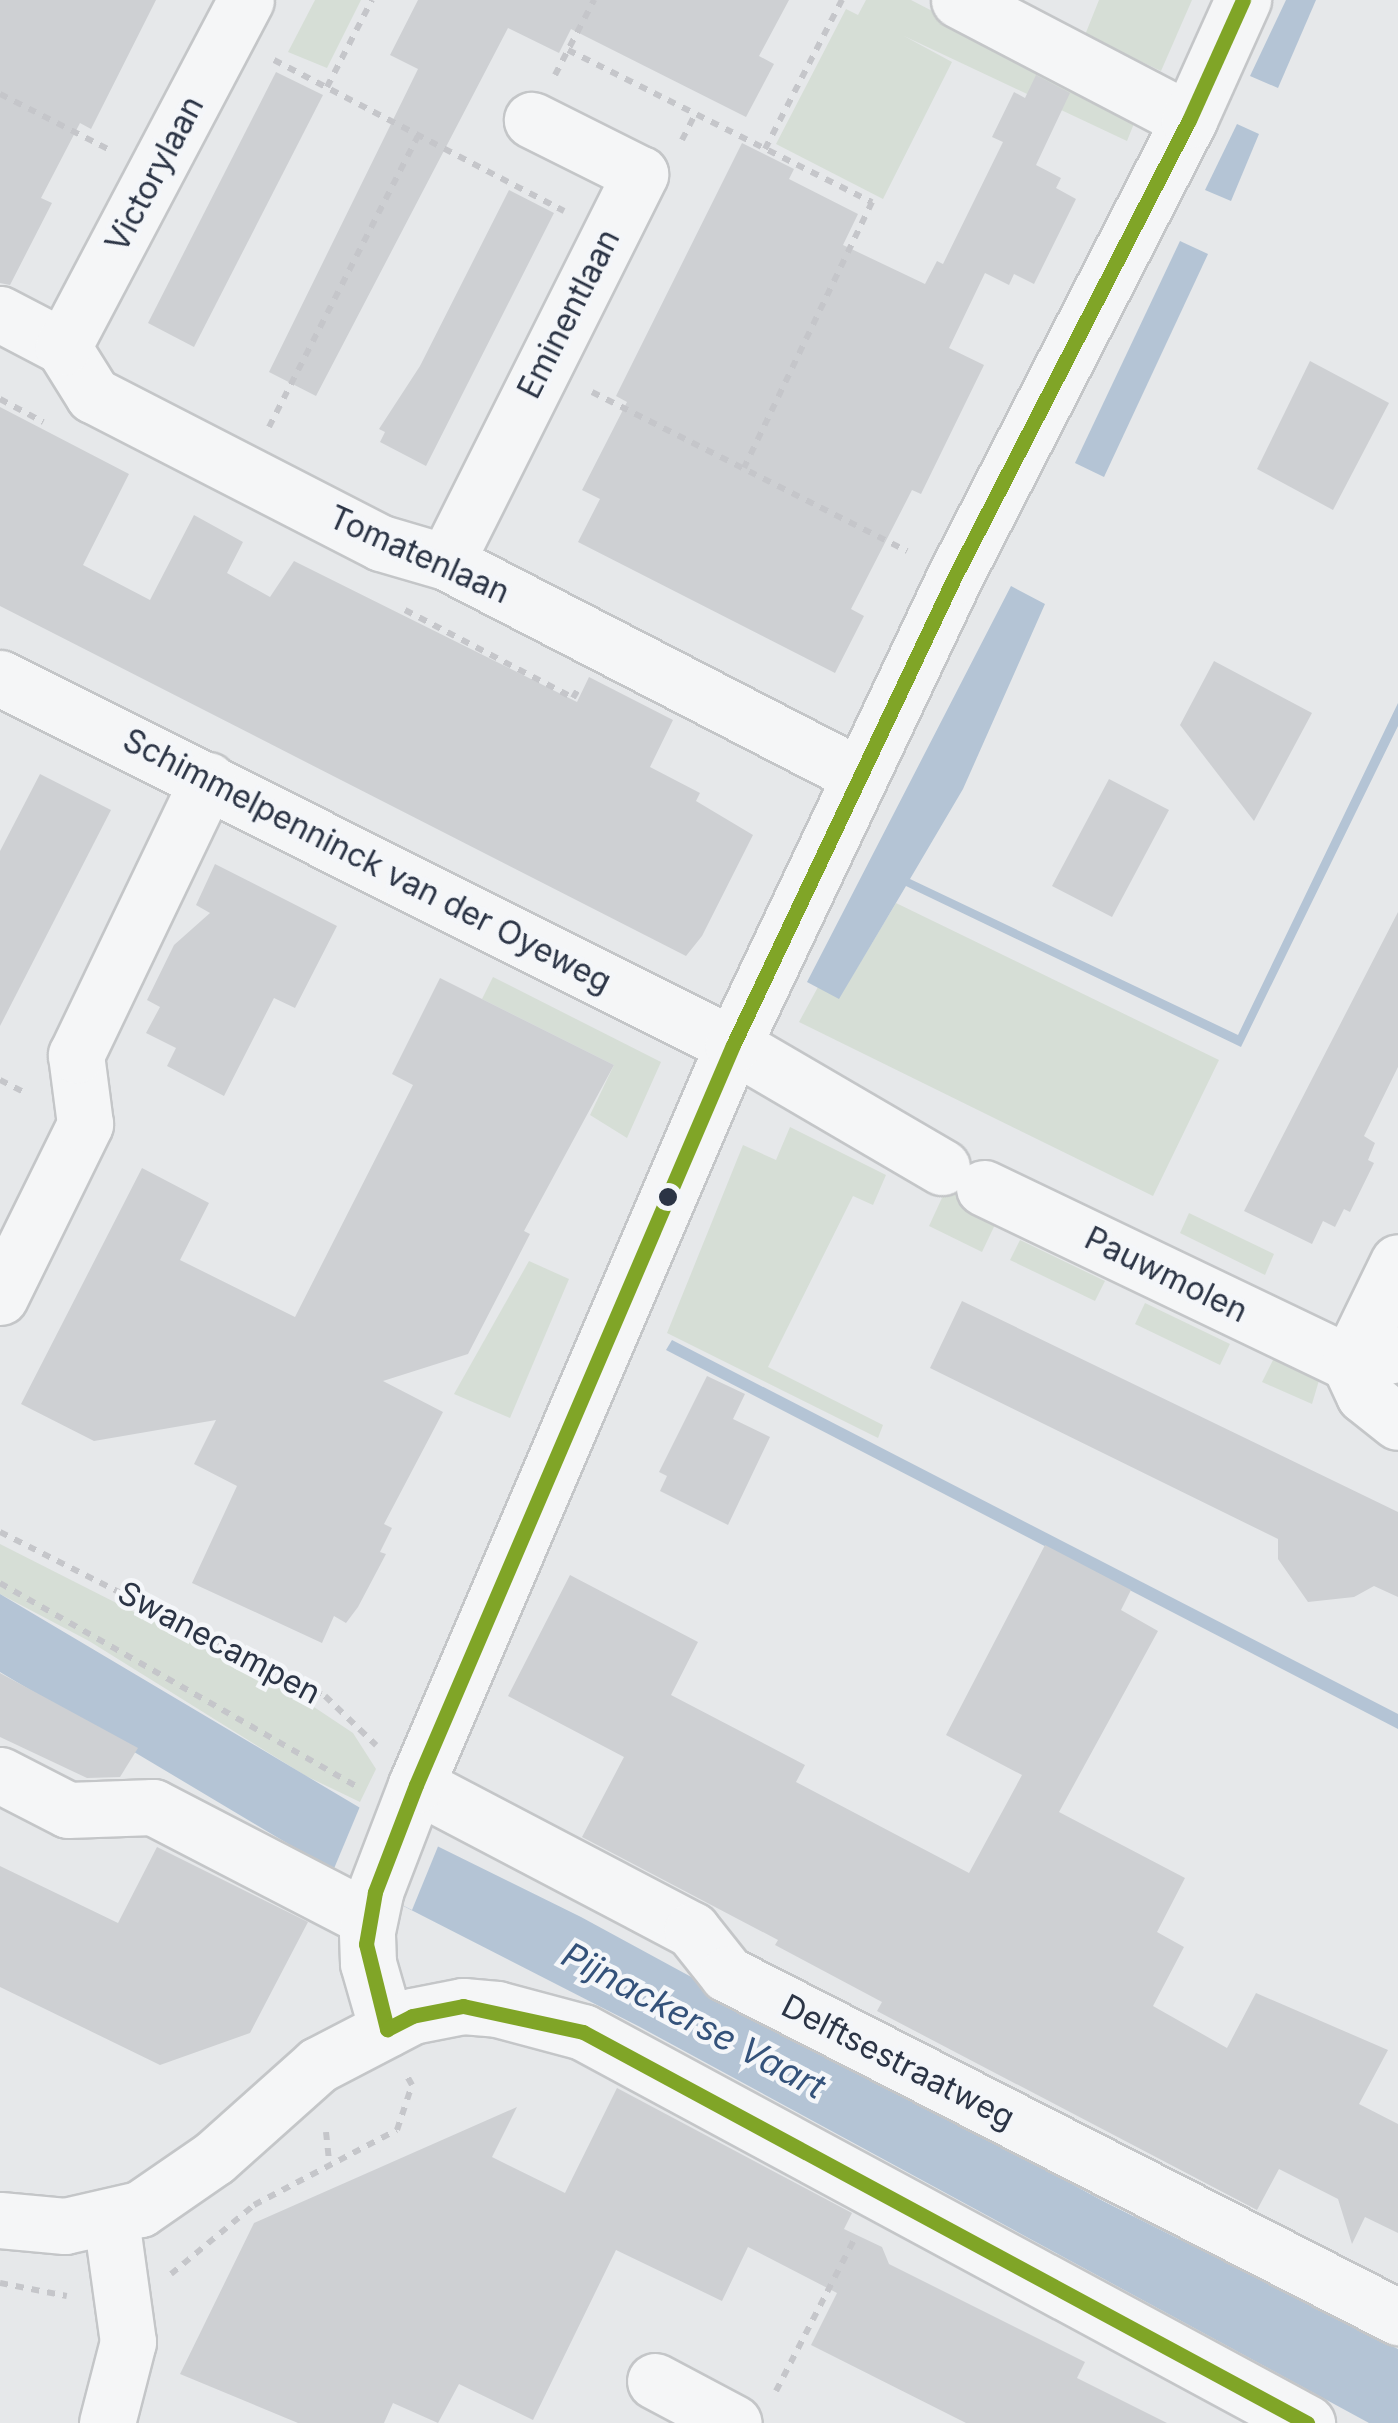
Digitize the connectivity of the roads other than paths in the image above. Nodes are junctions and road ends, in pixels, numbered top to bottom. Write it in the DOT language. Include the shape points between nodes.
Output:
graph roads {
  1 [pos="959,0"];
  2 [pos="1243,0"];
  3 [pos="237,18"];
  4 [pos="532,120"];
  5 [pos="1189,120"];
  6 [pos="0,314"];
  7 [pos="63,347"];
  8 [pos="446,562"];
  9 [pos="0,678"];
  10 [pos="859,775"];
  11 [pos="208,780"];
  12 [pos="733,1045"];
  13 [pos="1398,1262"];
  14 [pos="0,1297"];
  15 [pos="1374,1358"];
  16 [pos="1398,1422"];
  17 [pos="0,1775"];
  18 [pos="409,1808"];
  19 [pos="372,1905"];
  20 [pos="387,2029"];
  21 [pos="111,2219"];
  22 [pos="0,2220"];
  23 [pos="1398,2317"];
  24 [pos="655,2381"];
  25 [pos="751,2415"];
  26 [pos="108,2423"];
  27 [pos="1307,2423"];
  1 -- 5 [label="street"];
  2 -- 5 [label="street"];
  3 -- 7 [label="street, Victorylaan"];
  4 -- 8 [label="street, Eminentlaan" via="640,174"];
  5 -- 10 [label="street"];
  6 -- 7 [label="street"];
  7 -- 8 [label="street, Tomatenlaan" via="92,395 382,544"];
  8 -- 10 [label="street, Tomatenlaan"];
  9 -- 11 [label="street, Schimmelpenninck van der Oyeweg"];
  10 -- 12 [label="street"];
  11 -- 12 [label="street, Schimmelpenninck van der Oyeweg"];
  11 -- 14 [label="street" via="76,1055 86,1124"];
  12 -- 15 [label="street, Pauwmolen" via="963,1177"];
  12 -- 18 [label="street"];
  13 -- 15 [label="street"];
  15 -- 16 [label="street" via="1364,1395"];
  17 -- 19 [label="street" via="68,1810 153,1807"];
  18 -- 19 [label="street"];
  18 -- 23 [label="street, Delftsestraatweg" via="692,1930 726,1974"];
  19 -- 20 [label="street" via="368,1963"];
  20 -- 21 [label="street" via="318,2065 172,2190"];
  20 -- 27 [label="street" via="412,2016 463,2006 583,2032"];
  21 -- 22 [label="street" via="65,2226"];
  21 -- 26 [label="street" via="128,2342"];
  24 -- 25 [label="street"];
}
